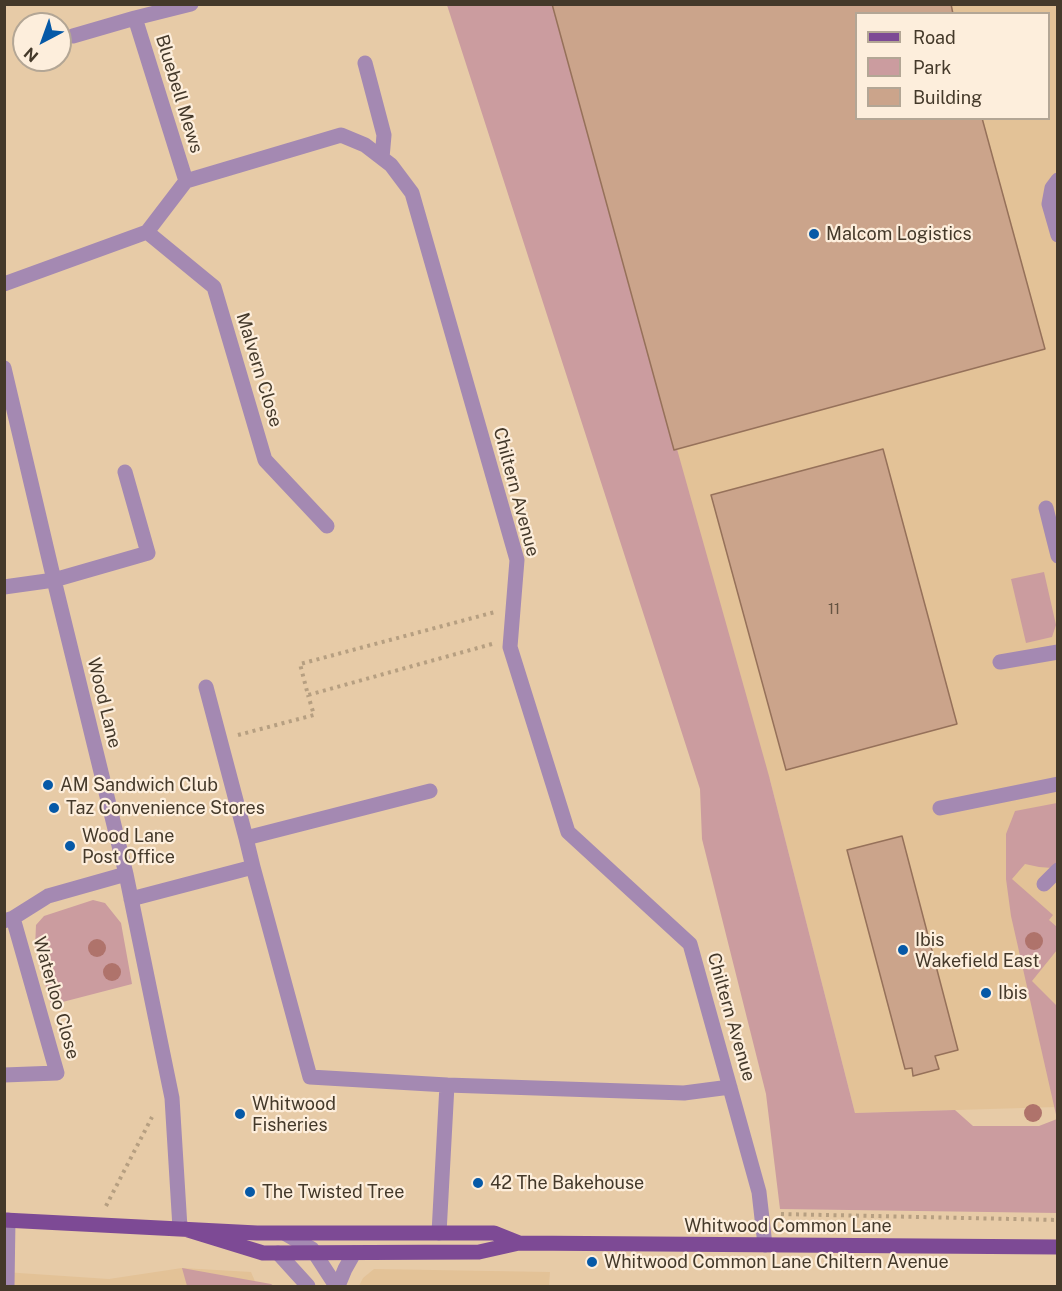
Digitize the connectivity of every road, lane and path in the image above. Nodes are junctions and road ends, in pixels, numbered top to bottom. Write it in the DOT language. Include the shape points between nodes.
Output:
graph roads {
  1 [pos="191,4"];
  2 [pos="135,18"];
  3 [pos="73,36"];
  4 [pos="365,63"];
  5 [pos="382,158"];
  6 [pos="1058,180"];
  7 [pos="186,181"];
  8 [pos="147,231"];
  9 [pos="1058,235"];
  10 [pos="4,284"];
  11 [pos="4,368"];
  12 [pos="125,472"];
  13 [pos="1046,508"];
  14 [pos="327,526"];
  15 [pos="1058,556"];
  16 [pos="54,580"];
  17 [pos="4,587"];
  18 [pos="513,607"];
  19 [pos="510,639"];
  20 [pos="1058,652"];
  21 [pos="1000,662"];
  22 [pos="206,687"];
  23 [pos="308,695"];
  24 [pos="220,740"];
  25 [pos="1058,784"];
  26 [pos="430,791"];
  27 [pos="940,808"];
  28 [pos="246,838"];
  29 [pos="253,867"];
  30 [pos="1058,870"];
  31 [pos="126,874"];
  32 [pos="1044,884"];
  33 [pos="131,899"];
  34 [pos="9,919"];
  35 [pos="4,1075"];
  36 [pos="447,1085"];
  37 [pos="730,1087"];
  38 [pos="172,1098"];
  39 [pos="762,1213"];
  40 [pos="6,1220"];
  41 [pos="1058,1220"];
  42 [pos="97,1224"];
  43 [pos="182,1228"];
  44 [pos="439,1233"];
  45 [pos="286,1234"];
  46 [pos="519,1244"];
  47 [pos="765,1245"];
  48 [pos="1058,1247"];
  49 [pos="278,1253"];
  50 [pos="315,1253"];
  51 [pos="354,1253"];
  52 [pos="7,1287"];
  53 [pos="308,1287"];
  54 [pos="337,1287"];
  1 -- 2 [label="street, Bluebell Mews"];
  2 -- 3 [label="street, Bluebell Mews"];
  2 -- 7 [label="street, Bluebell Mews"];
  4 -- 5 [label="street" via="384,135"];
  5 -- 7 [label="street, Chiltern Avenue" via="366,145 341,135"];
  5 -- 18 [label="street, Chiltern Avenue" via="412,193 517,560"];
  6 -- 9 [label="street" via="1049,204"];
  7 -- 8 [label="street"];
  8 -- 10 [label="street"];
  8 -- 14 [label="street, Malvern Close" via="214,287 265,460"];
  11 -- 16 [label="street, Wood Lane"];
  12 -- 16 [label="street" via="148,553"];
  13 -- 15 [label="street"];
  16 -- 17 [label="street"];
  16 -- 31 [label="street, Wood Lane"];
  18 -- 19 [label="street, Chiltern Avenue"];
  18 -- 23 [label="path" via="300,664"];
  19 -- 23 [label="path"];
  19 -- 37 [label="street, Chiltern Avenue" via="568,832 690,944"];
  20 -- 21 [label="street"];
  22 -- 24 [label="street"];
  23 -- 24 [label="path" via="314,715"];
  24 -- 28 [label="street"];
  25 -- 27 [label="street"];
  26 -- 28 [label="street"];
  28 -- 29 [label="street"];
  29 -- 33 [label="street"];
  29 -- 36 [label="street" via="310,1077"];
  30 -- 32 [label="street"];
  31 -- 33 [label="street, Wood Lane"];
  31 -- 34 [label="street, Waterloo Close" via="48,896"];
  33 -- 38 [label="street, Wood Lane"];
  34 -- 35 [label="street, Waterloo Close" via="57,1073"];
  36 -- 37 [label="street" via="684,1093"];
  36 -- 44 [label="street"];
  37 -- 39 [label="street, Chiltern Avenue"];
  38 -- 42 [label="path" via="152,1117"];
  38 -- 43 [label="street, Wood Lane"];
  39 -- 41 [label="path"];
  39 -- 47 [label="street, Chiltern Avenue"];
  40 -- 42 [label="main road, Whitwood Common Lane"];
  40 -- 52 [label="street"];
  42 -- 43 [label="main road, Whitwood Common Lane"];
  43 -- 45 [label="main road, Whitwood Common Lane"];
  43 -- 49 [label="main road, Whitwood Common Lane" via="263,1253"];
  44 -- 45 [label="main road, Whitwood Common Lane"];
  44 -- 46 [label="main road, Whitwood Common Lane" via="495,1233"];
  45 -- 50 [label="street"];
  46 -- 47 [label="main road, Whitwood Common Lane"];
  46 -- 51 [label="main road, Whitwood Common Lane" via="479,1252"];
  47 -- 48 [label="main road, Whitwood Common Lane"];
  49 -- 50 [label="main road, Whitwood Common Lane"];
  49 -- 53 [label="street"];
  50 -- 51 [label="main road, Whitwood Common Lane"];
  50 -- 54 [label="street"];
  51 -- 54 [label="street"];
}
